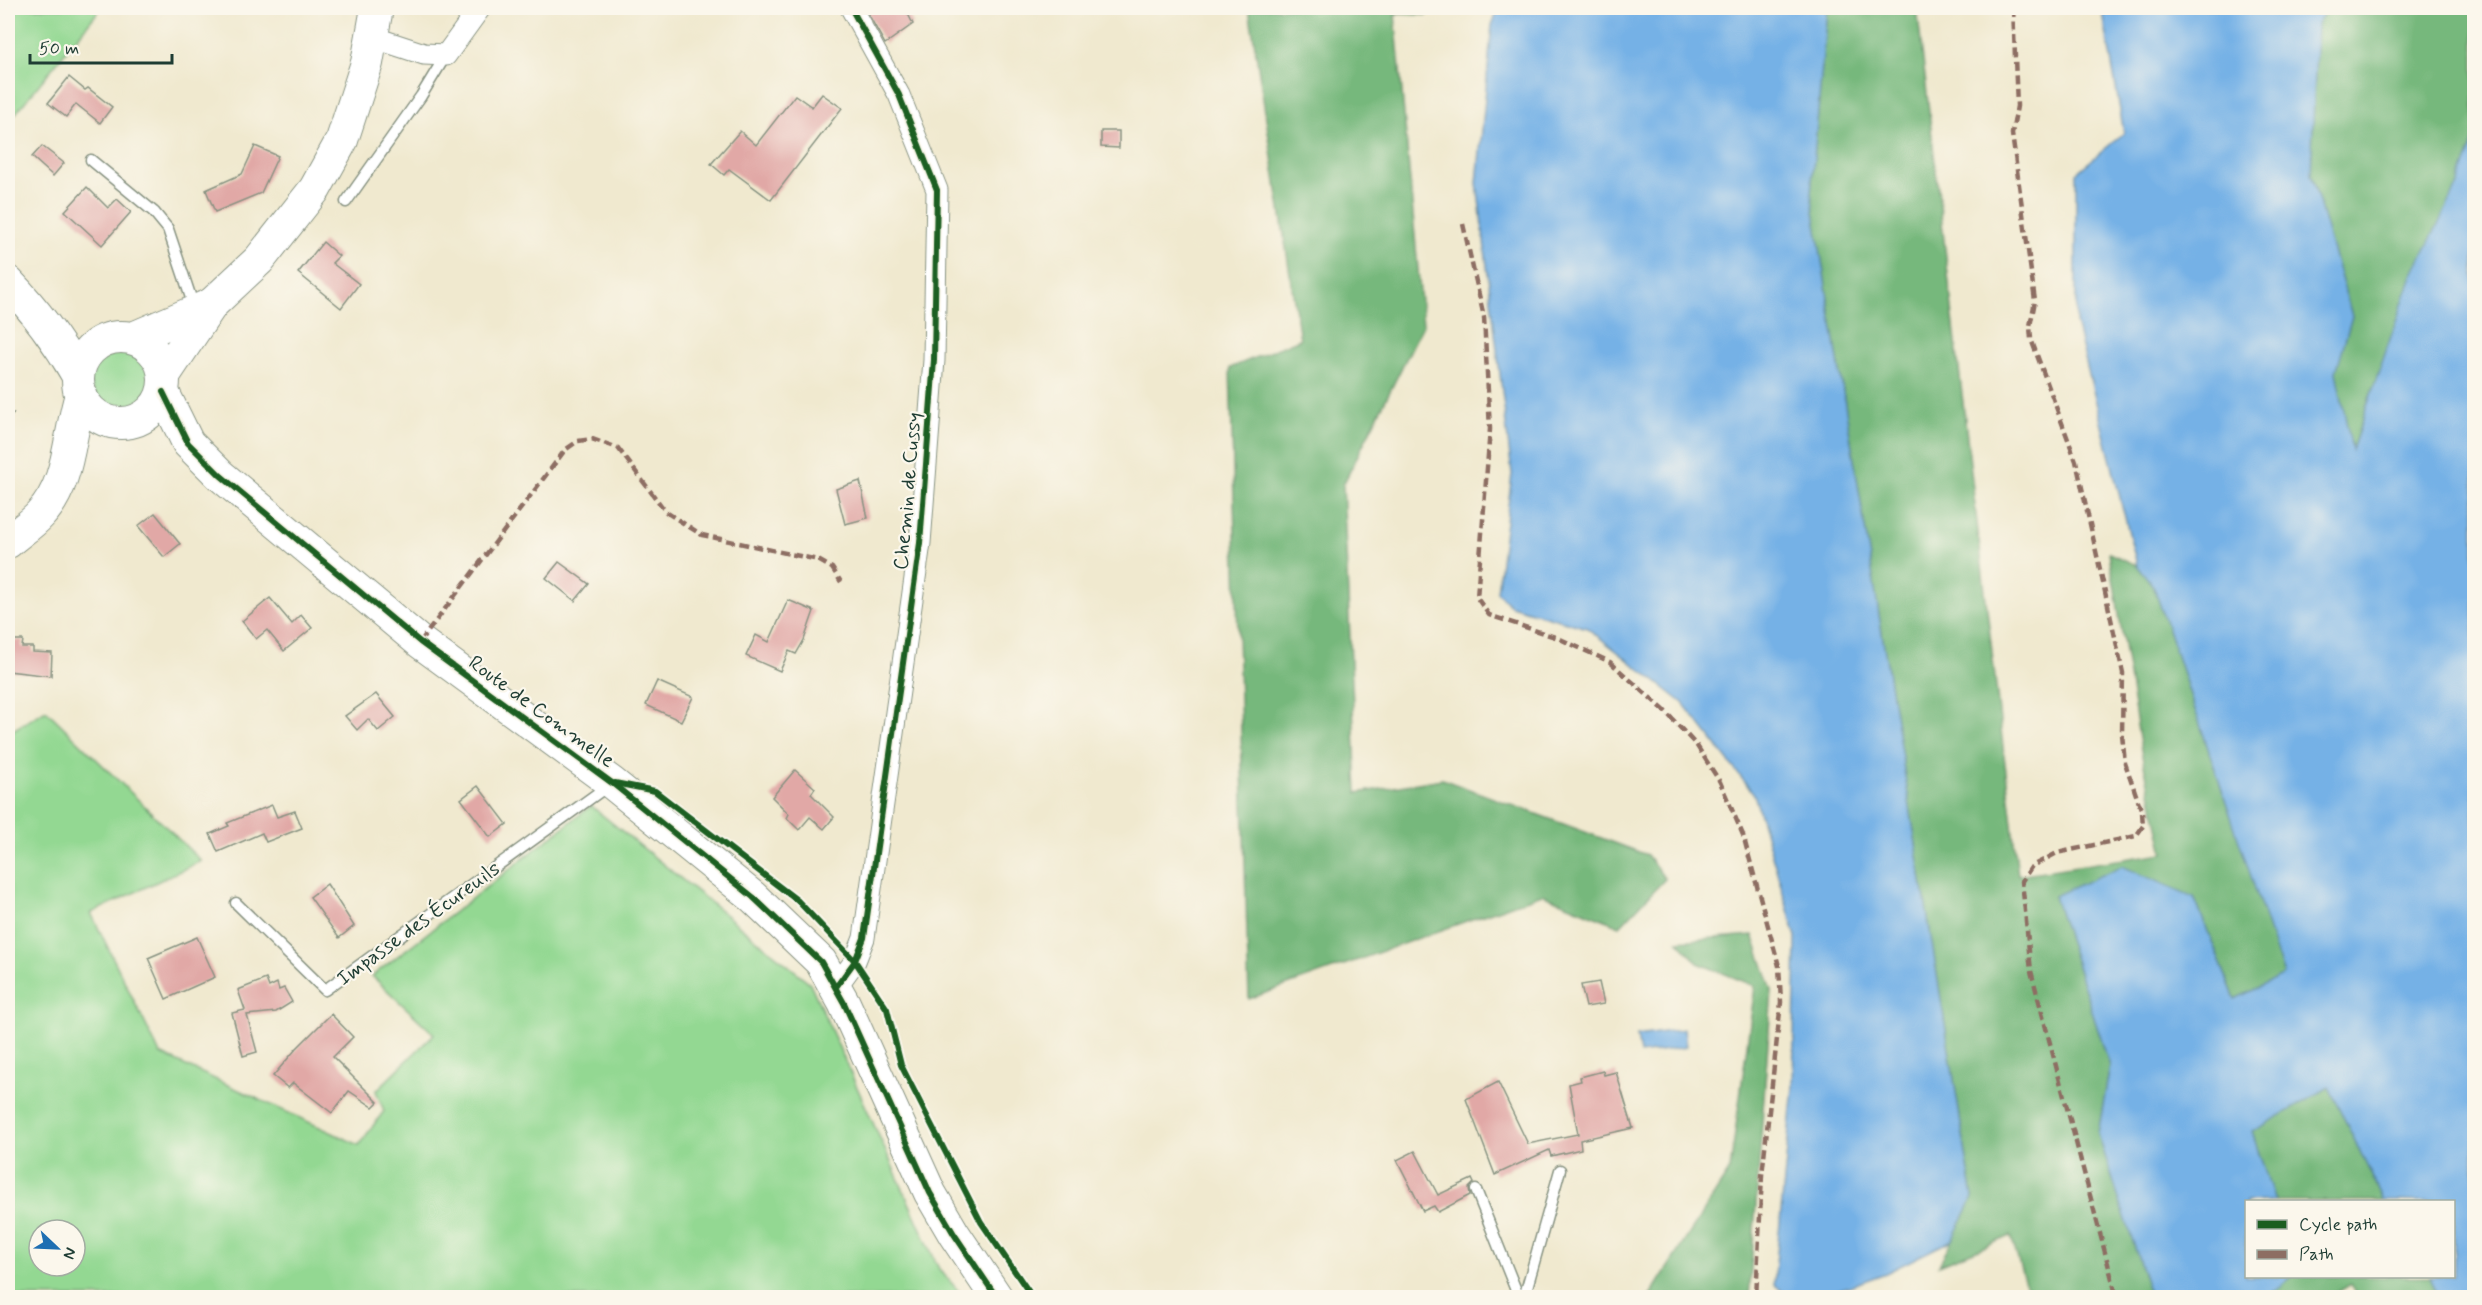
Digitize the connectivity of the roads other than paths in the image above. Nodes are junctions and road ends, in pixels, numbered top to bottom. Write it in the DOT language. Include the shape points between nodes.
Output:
graph roads {
  1 [pos="480,8"];
  2 [pos="851,8"];
  3 [pos="375,22"];
  4 [pos="446,55"];
  5 [pos="91,160"];
  6 [pos="346,202"];
  7 [pos="8,282"];
  8 [pos="31,306"];
  9 [pos="203,312"];
  10 [pos="133,338"];
  11 [pos="102,340"];
  12 [pos="164,383"];
  13 [pos="79,386"];
  14 [pos="119,422"];
  15 [pos="188,443"];
  16 [pos="67,463"];
  17 [pos="8,542"];
  18 [pos="612,783"];
  19 [pos="236,903"];
  20 [pos="836,987"];
  21 [pos="1560,1170"];
  22 [pos="1476,1190"];
  23 [pos="998,1298"];
  24 [pos="1521,1298"];
  1 -- 4 [label="street"];
  2 -- 20 [label="street, Chemin de Cussy" via="899,95 937,190 937,224 934,360 920,543 864,938 855,961"];
  3 -- 4 [label="street" via="424,54"];
  3 -- 9 [label="street" via="368,63 342,140 315,189 259,260"];
  4 -- 6 [label="lane"];
  5 -- 9 [label="lane" via="154,212 168,229"];
  7 -- 8 [label="street"];
  8 -- 11 [label="street" via="67,328"];
  8 -- 13 [label="street" via="60,345"];
  9 -- 10 [label="street"];
  9 -- 12 [label="street"];
  10 -- 11 [label="street"];
  10 -- 12 [label="street" via="154,351"];
  11 -- 13 [label="street" via="85,357"];
  12 -- 14 [label="street" via="151,412"];
  12 -- 15 [label="street, Route de Commelle"];
  13 -- 14 [label="street" via="92,412"];
  13 -- 16 [label="street"];
  14 -- 15 [label="street, Route de Commelle" via="152,427"];
  14 -- 16 [label="street" via="91,435"];
  15 -- 18 [label="street, Route de Commelle" via="220,475 420,642"];
  16 -- 17 [label="street" via="57,490 40,514"];
  18 -- 19 [label="lane, Impasse des Écureuils" via="325,990"];
  18 -- 20 [label="street, Route de Commelle" via="788,927 821,962"];
  20 -- 23 [label="street, Route de Commelle" via="930,1193"];
  21 -- 24 [label="lane"];
  22 -- 24 [label="lane"];
}
